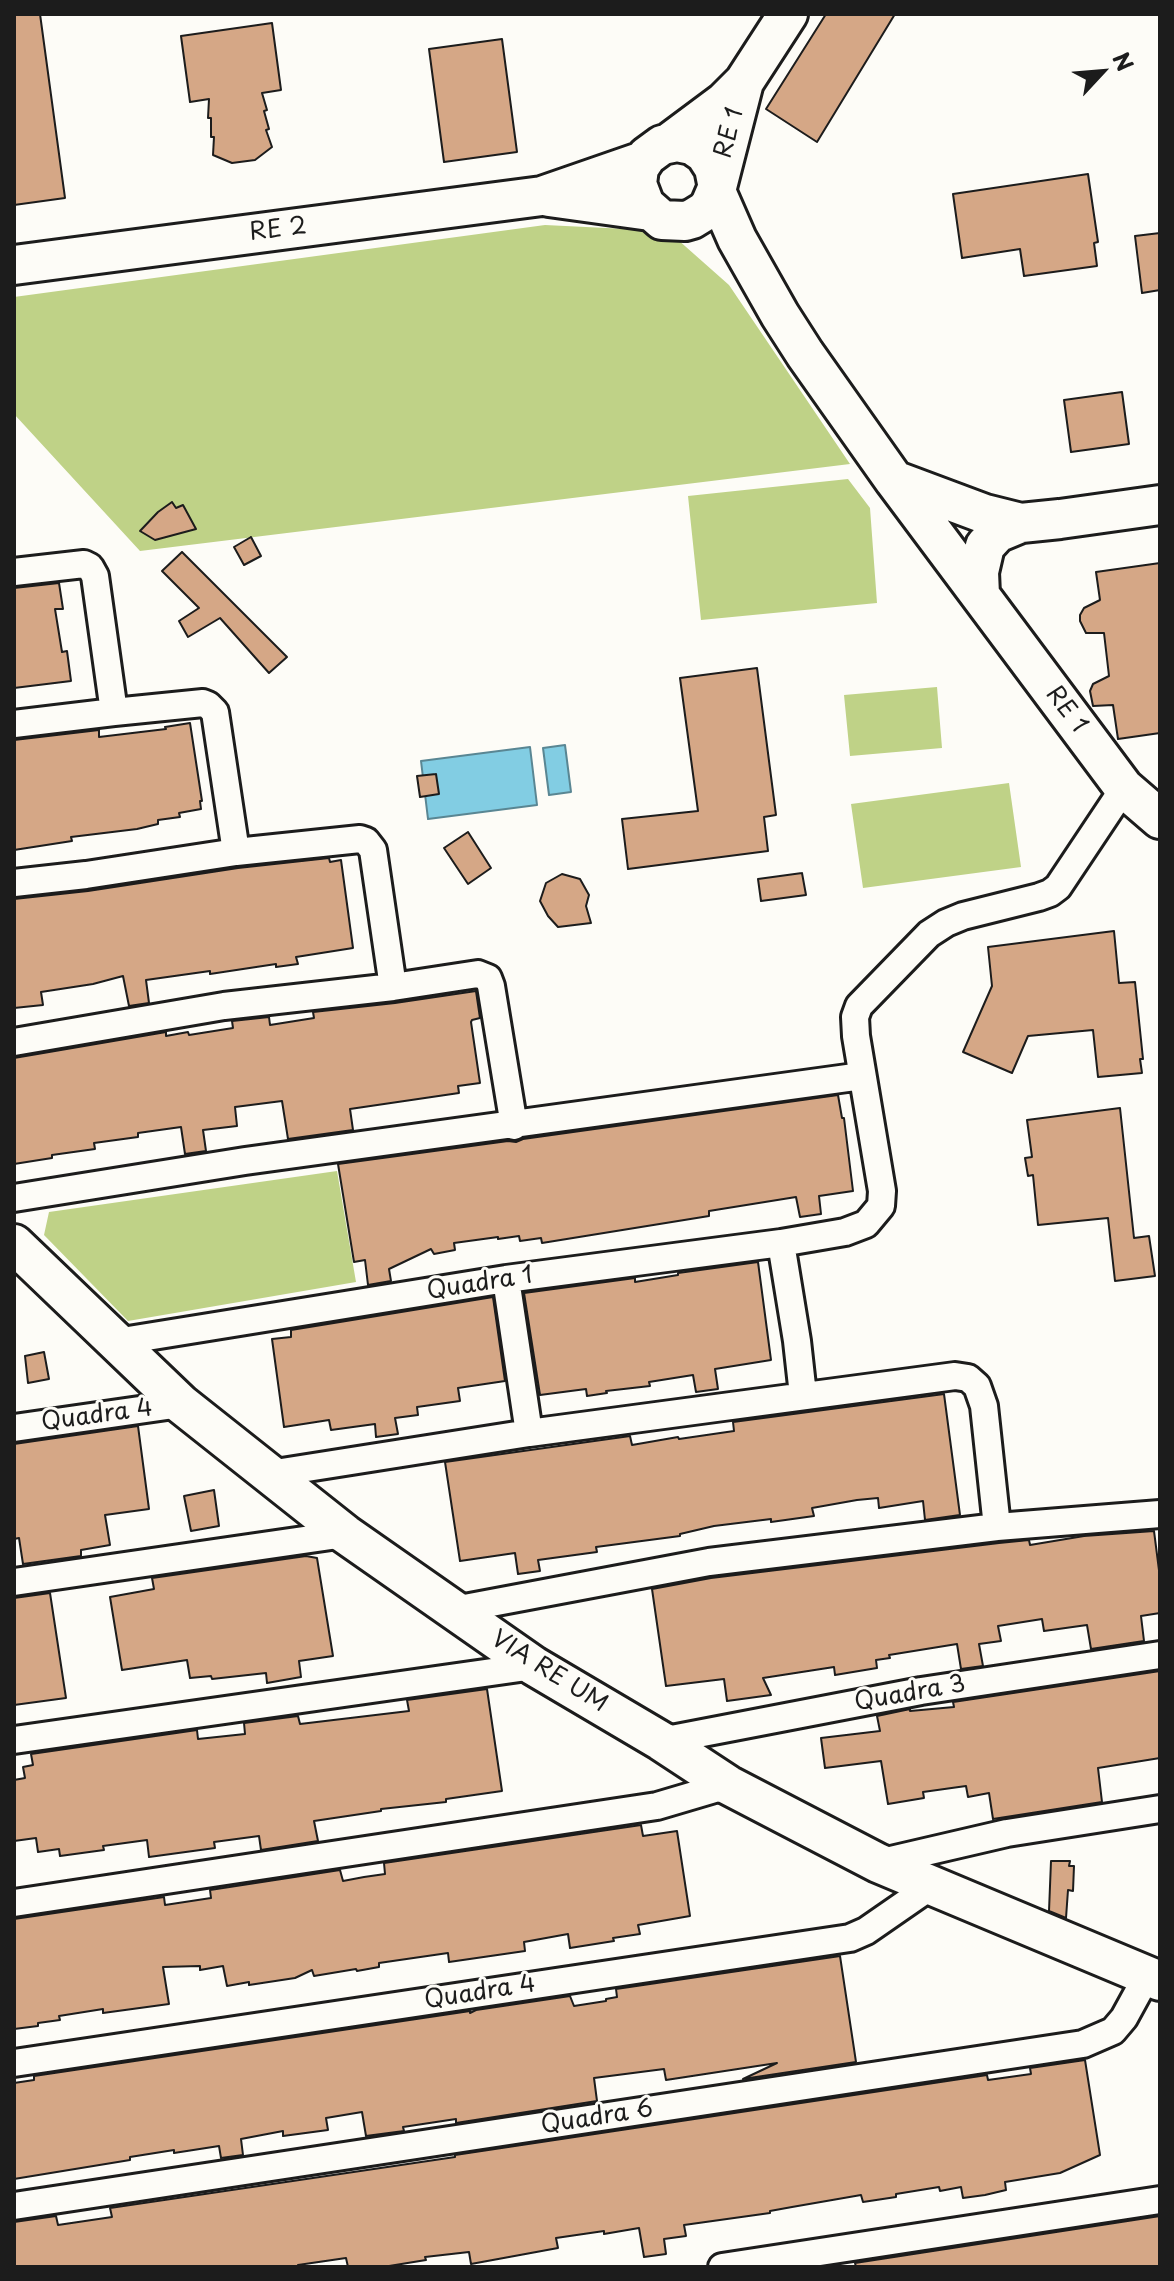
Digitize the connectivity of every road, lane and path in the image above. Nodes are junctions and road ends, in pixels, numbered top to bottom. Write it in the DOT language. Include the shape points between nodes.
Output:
graph roads {
  1 [pos="788,14"];
  2 [pos="744,82"];
  3 [pos="656,152"];
  4 [pos="716,187"];
  5 [pos="542,196"];
  6 [pos="660,216"];
  7 [pos="14,265"];
  8 [pos="780,315"];
  9 [pos="894,480"];
  10 [pos="1160,505"];
  11 [pos="1021,523"];
  12 [pos="14,572"];
  13 [pos="980,595"];
  14 [pos="114,712"];
  15 [pos="14,724"];
  16 [pos="1124,788"];
  17 [pos="1160,819"];
  18 [pos="236,852"];
  19 [pos="14,883"];
  20 [pos="393,987"];
  21 [pos="14,1042"];
  22 [pos="862,1076"];
  23 [pos="514,1126"];
  24 [pos="14,1198"];
  25 [pos="781,1243"];
  26 [pos="21,1260"];
  27 [pos="506,1279"];
  28 [pos="116,1342"];
  29 [pos="803,1395"];
  30 [pos="181,1404"];
  31 [pos="14,1428"];
  32 [pos="529,1433"];
  33 [pos="269,1474"];
  34 [pos="1160,1514"];
  35 [pos="997,1527"];
  36 [pos="345,1534"];
  37 [pos="14,1582"];
  38 [pos="454,1610"];
  39 [pos="1160,1655"];
  40 [pos="534,1666"];
  41 [pos="14,1740"];
  42 [pos="661,1741"];
  43 [pos="728,1785"];
  44 [pos="1160,1809"];
  45 [pos="878,1863"];
  46 [pos="931,1886"];
  47 [pos="14,1903"];
  48 [pos="1153,1978"];
  49 [pos="14,2063"];
  50 [pos="1160,2200"];
  51 [pos="14,2206"];
  52 [pos="722,2267"];
  1 -- 2 [label="street, RE 1"];
  2 -- 3 [label="street, RE 1"];
  2 -- 4 [label="street, RE 1"];
  3 -- 4 [label="street" via="685,143 699,149 714,168"];
  3 -- 5 [label="street, RE 2"];
  3 -- 6 [label="street" via="638,176 638,191"];
  4 -- 6 [label="street" via="699,216 685,221"];
  4 -- 8 [label="street, RE 1" via="737,239"];
  5 -- 6 [label="street, RE 2"];
  5 -- 7 [label="street, RE 2"];
  6 -- 8 [label="street, RE 1" via="714,248"];
  8 -- 9 [label="street, RE 1"];
  9 -- 11 [label="street"];
  9 -- 13 [label="street, RE 1"];
  10 -- 11 [label="street"];
  11 -- 13 [label="street" via="997,533 985,546"];
  12 -- 14 [label="street" via="90,567"];
  13 -- 16 [label="street, RE 1"];
  14 -- 15 [label="street"];
  14 -- 18 [label="street" via="203,703 213,708"];
  16 -- 17 [label="street, RE 1"];
  16 -- 22 [label="street" via="1058,887 946,923 859,1006 855,1017"];
  18 -- 19 [label="street"];
  18 -- 20 [label="street" via="366,841 373,850"];
  20 -- 21 [label="street" via="224,1006"];
  20 -- 23 [label="street" via="478,974 488,978"];
  22 -- 23 [label="street"];
  22 -- 25 [label="street, Quadra 1" via="881,1206 866,1224 845,1232"];
  23 -- 24 [label="street"];
  25 -- 27 [label="street, Quadra 1"];
  25 -- 29 [label="street"];
  26 -- 28 [label="street, VIA RE UM"];
  27 -- 28 [label="street, Quadra 1"];
  27 -- 32 [label="street"];
  28 -- 30 [label="street, VIA RE UM"];
  29 -- 32 [label="street"];
  29 -- 35 [label="street" via="968,1378 984,1406"];
  30 -- 31 [label="street, Quadra 4"];
  30 -- 33 [label="street, VIA RE UM"];
  32 -- 33 [label="street"];
  33 -- 36 [label="street, VIA RE UM"];
  34 -- 35 [label="street"];
  35 -- 38 [label="street" via="709,1562"];
  36 -- 37 [label="street"];
  36 -- 38 [label="street, VIA RE UM"];
  38 -- 40 [label="street, VIA RE UM"];
  39 -- 42 [label="street, Quadra 3" via="921,1691"];
  40 -- 41 [label="street"];
  40 -- 42 [label="street, VIA RE UM"];
  42 -- 43 [label="street, VIA RE UM"];
  43 -- 45 [label="street, VIA RE UM"];
  43 -- 47 [label="street" via="657,1806"];
  44 -- 45 [label="street" via="1007,1833"];
  45 -- 46 [label="street, VIA RE UM"];
  46 -- 48 [label="street, VIA RE UM"];
  46 -- 49 [label="street, Quadra 4" via="850,1938"];
  48 -- 51 [label="street, Quadra 6" via="1113,2031 1083,2044"];
  50 -- 52 [label="street"];
}
